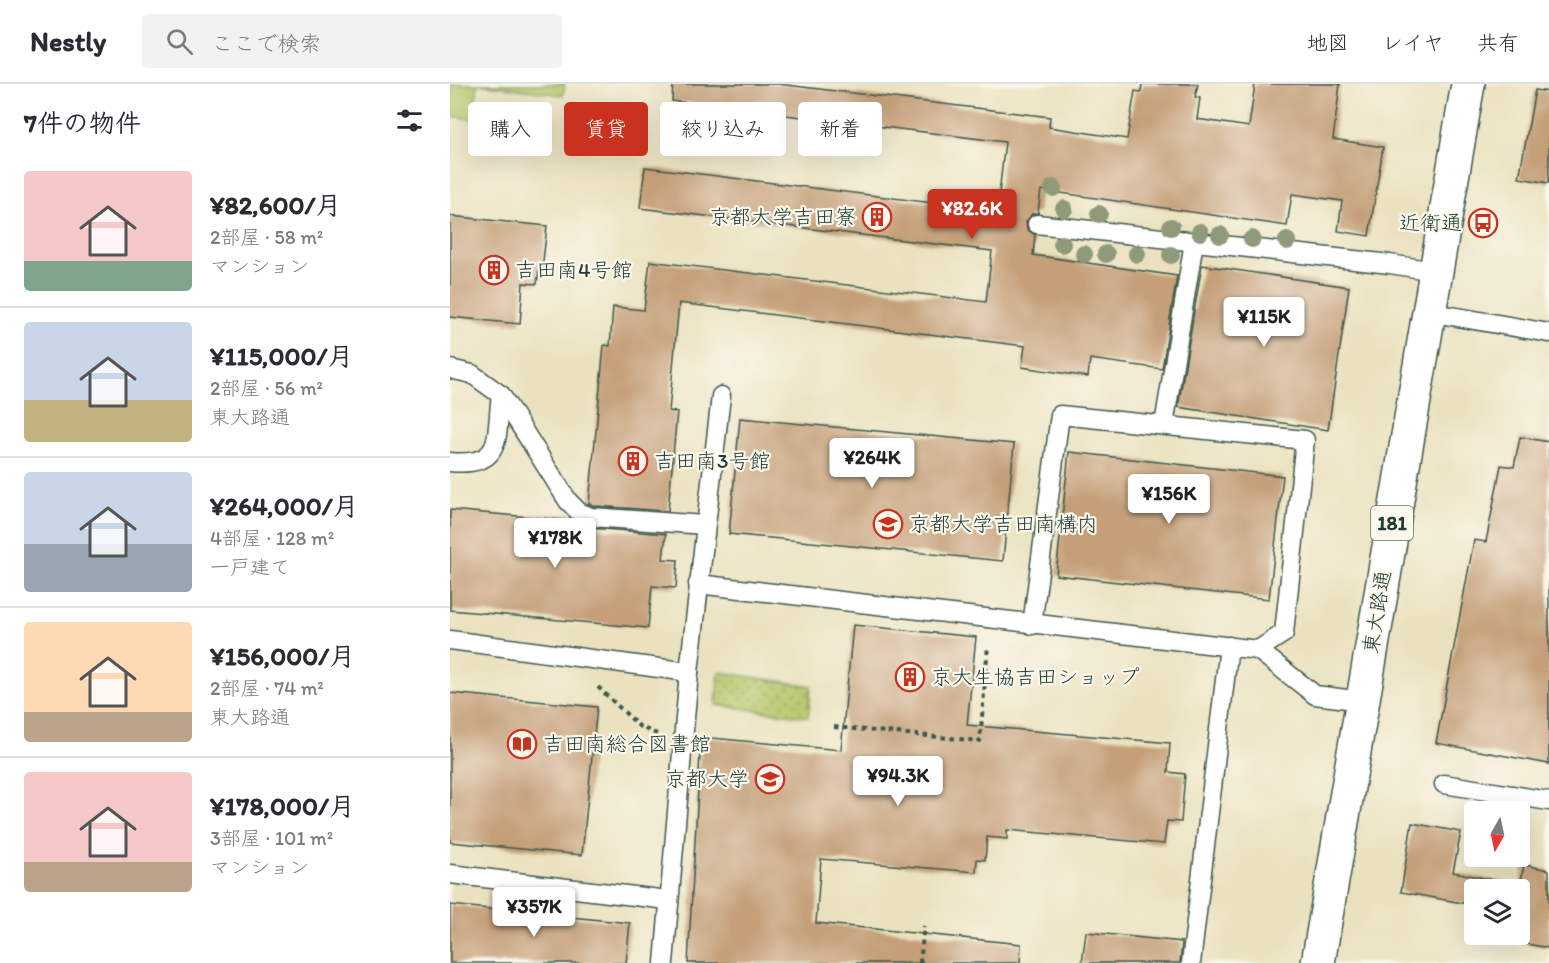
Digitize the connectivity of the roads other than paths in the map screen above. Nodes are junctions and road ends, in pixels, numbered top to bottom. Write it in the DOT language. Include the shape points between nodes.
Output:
graph roads {
  1 [pos="1468,84"];
  2 [pos="1037,224"];
  3 [pos="1194,242"];
  4 [pos="1434,271"];
  5 [pos="1428,312"];
  6 [pos="1549,333"];
  7 [pos="450,369"];
  8 [pos="501,395"];
  9 [pos="721,396"];
  10 [pos="1164,425"];
  11 [pos="450,462"];
  12 [pos="705,525"];
  13 [pos="698,584"];
  14 [pos="1032,625"];
  15 [pos="450,640"];
  16 [pos="1229,645"];
  17 [pos="1258,650"];
  18 [pos="689,672"];
  19 [pos="1363,701"];
  20 [pos="1444,784"];
  21 [pos="1549,801"];
  22 [pos="450,874"];
  23 [pos="668,900"];
  24 [pos="664,963"];
  25 [pos="1191,963"];
  26 [pos="1318,963"];
  1 -- 4 [label="main road, 東大路通 / 181"];
  2 -- 3 [label="lane"];
  3 -- 4 [label="lane"];
  3 -- 10 [label="lane"];
  4 -- 5 [label="main road, 東大路通 / 181"];
  5 -- 6 [label="lane"];
  5 -- 19 [label="main road, 東大路通 / 181"];
  7 -- 8 [label="lane" via="472,374"];
  8 -- 11 [label="lane" via="493,450 484,460"];
  8 -- 12 [label="lane" via="579,513"];
  9 -- 12 [label="lane"];
  10 -- 14 [label="lane" via="1060,415"];
  10 -- 17 [label="lane" via="1305,440 1284,633"];
  12 -- 13 [label="lane"];
  13 -- 14 [label="lane"];
  13 -- 18 [label="lane"];
  14 -- 16 [label="lane"];
  15 -- 18 [label="lane"];
  16 -- 17 [label="lane"];
  16 -- 25 [label="lane"];
  17 -- 19 [label="lane" via="1315,695"];
  18 -- 23 [label="lane"];
  19 -- 26 [label="main road, 東大路通 / 181"];
  20 -- 21 [label="lane"];
  22 -- 23 [label="lane"];
  23 -- 24 [label="lane"];
}
